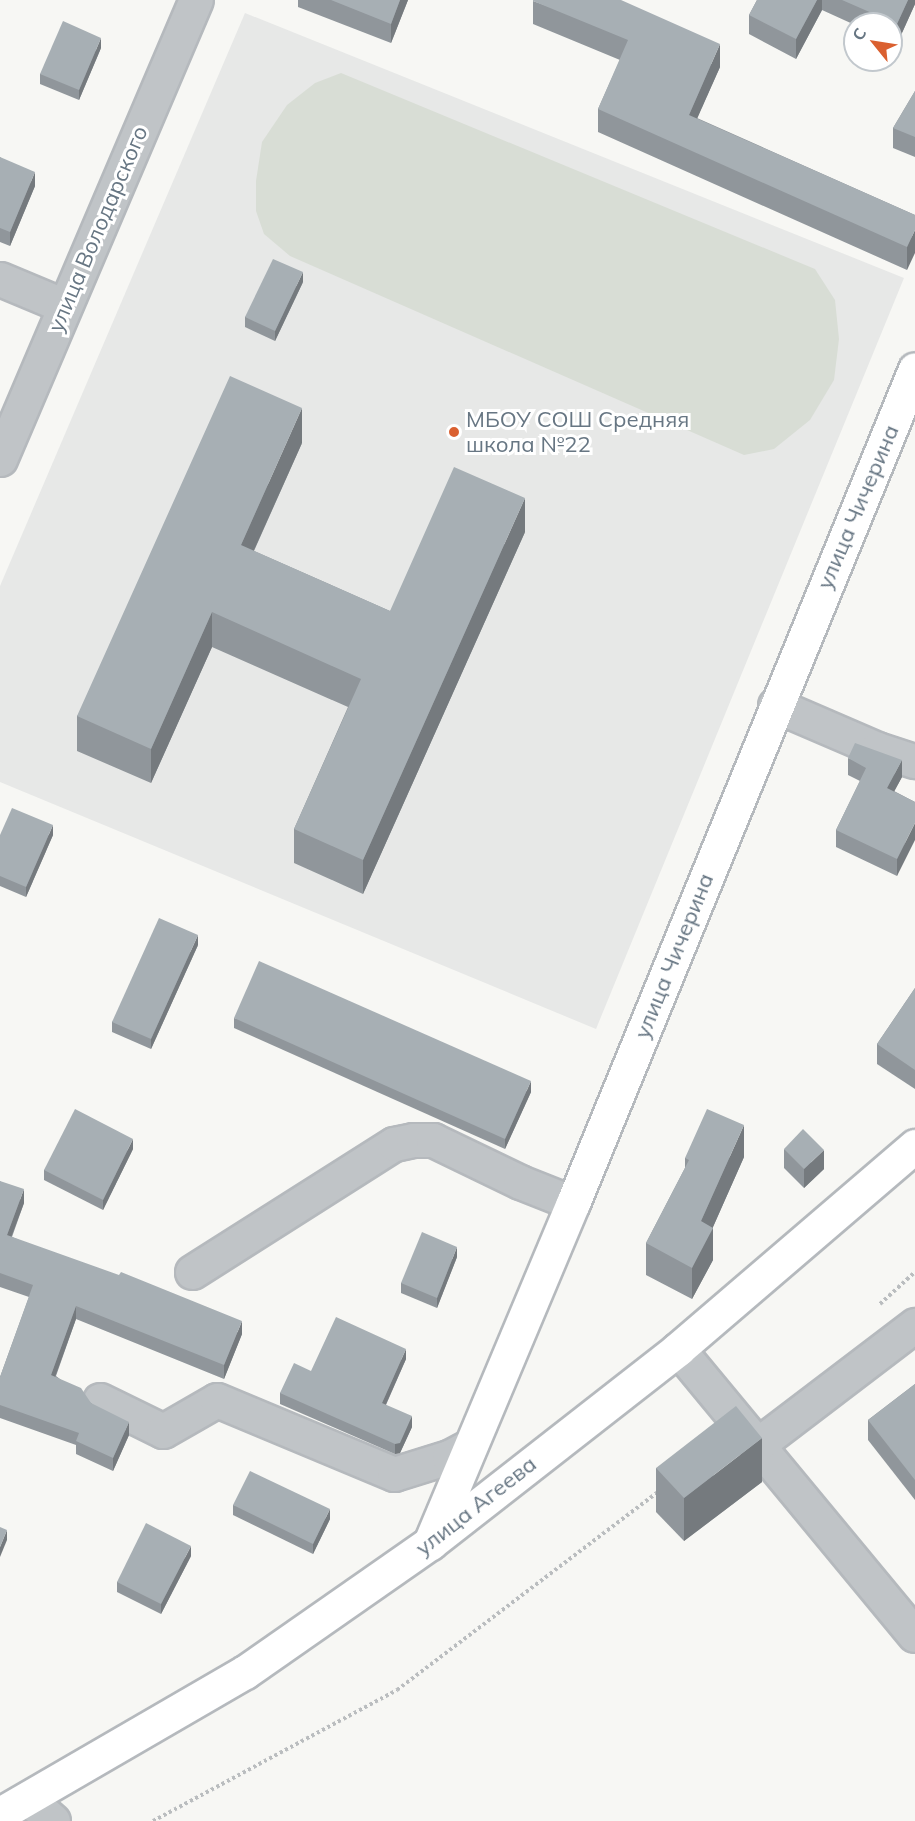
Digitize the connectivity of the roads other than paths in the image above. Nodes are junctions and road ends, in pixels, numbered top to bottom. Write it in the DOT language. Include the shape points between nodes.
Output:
graph roads {
  1 [pos="196,0"];
  2 [pos="0,279"];
  3 [pos="65,306"];
  4 [pos="915,369"];
  5 [pos="0,459"];
  6 [pos="775,705"];
  7 [pos="915,760"];
  8 [pos="915,1146"];
  9 [pos="573,1203"];
  10 [pos="192,1272"];
  11 [pos="915,1325"];
  12 [pos="678,1349"];
  13 [pos="100,1400"];
  14 [pos="760,1443"];
  15 [pos="470,1446"];
  16 [pos="429,1543"];
  17 [pos="915,1635"];
  18 [pos="14,1807"];
  19 [pos="53,1821"];
  1 -- 3 [label="street, улица Володарского"];
  2 -- 3 [label="street"];
  3 -- 5 [label="street, улица Володарского"];
  4 -- 6 [label="main road, улица Чичерина"];
  6 -- 7 [label="street" via="877,749"];
  6 -- 9 [label="main road, улица Чичерина"];
  8 -- 12 [label="main road, улица Агеева"];
  9 -- 10 [label="street" via="519,1182 433,1140 413,1140 394,1144"];
  9 -- 15 [label="main road, улица Чичерина"];
  11 -- 14 [label="street"];
  12 -- 14 [label="street"];
  12 -- 16 [label="main road, улица Агеева"];
  13 -- 15 [label="street" via="162,1431 217,1400 394,1474 449,1457"];
  14 -- 17 [label="street"];
  15 -- 16 [label="main road, улица Чичерина"];
  16 -- 18 [label="main road, улица Агеева" via="246,1672"];
  18 -- 19 [label="street"];
}
